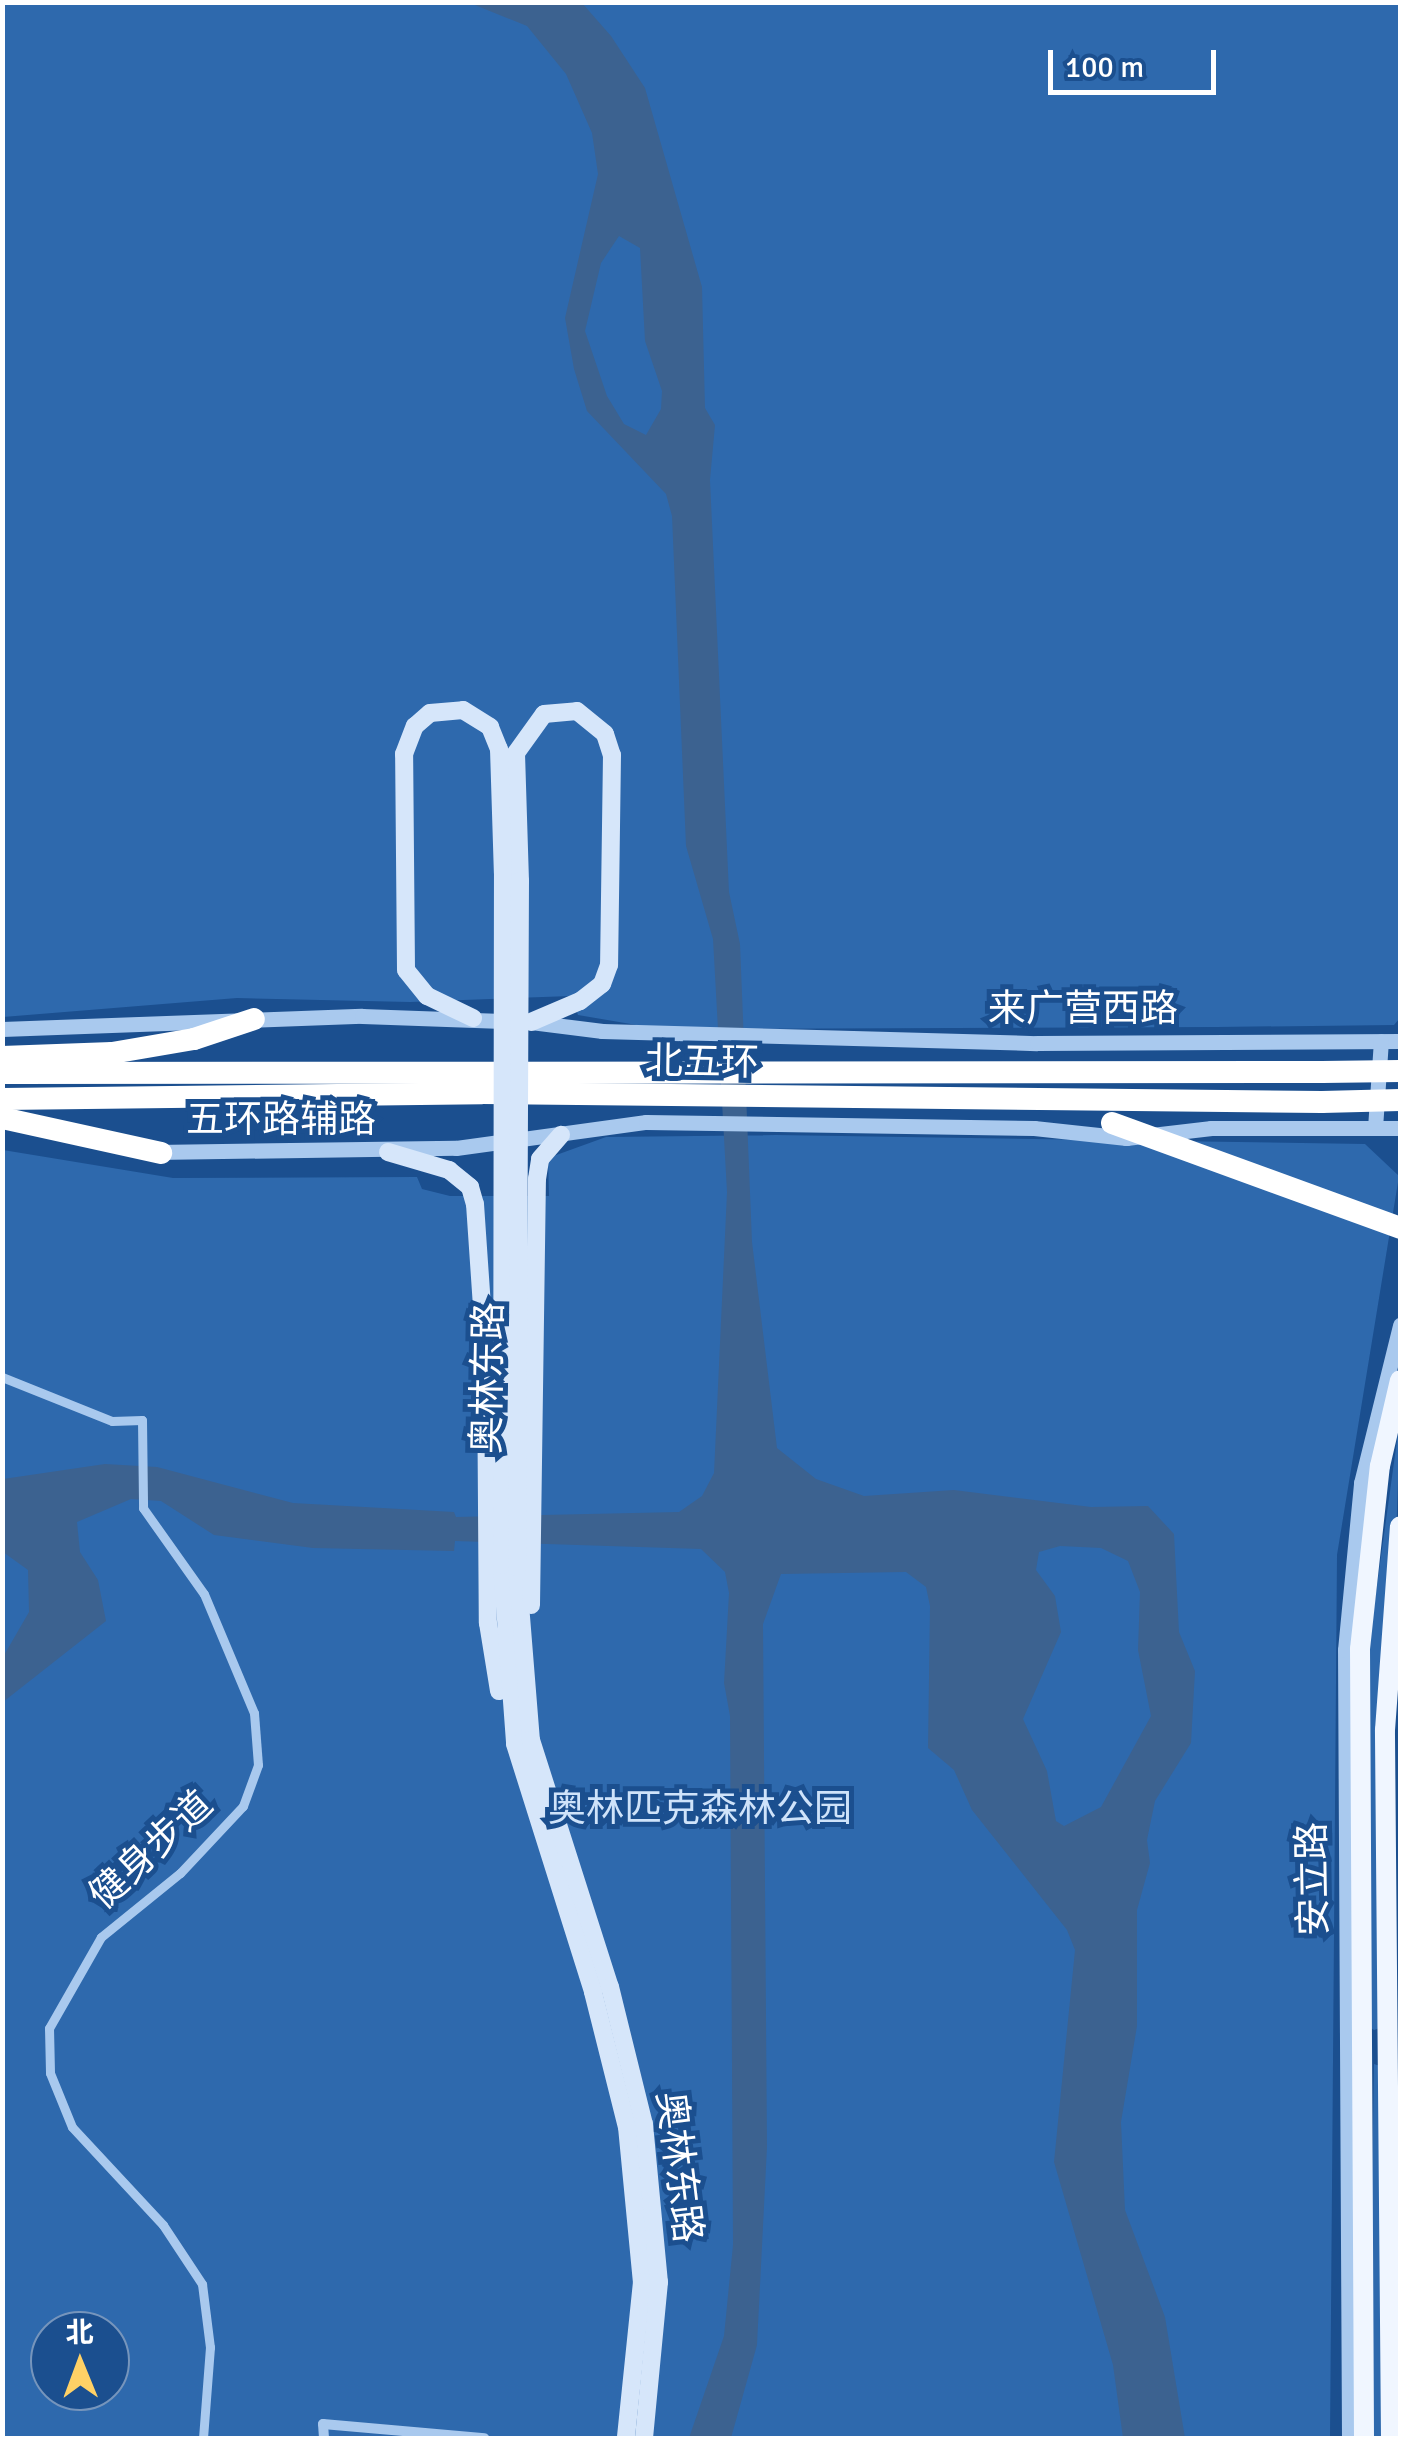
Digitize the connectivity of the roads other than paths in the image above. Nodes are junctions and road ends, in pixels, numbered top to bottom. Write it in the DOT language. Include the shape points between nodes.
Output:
graph roads {
  1 [pos="512,877"];
  2 [pos="254,1018"];
  3 [pos="473,1018"];
  4 [pos="531,1022"];
  5 [pos="2,1029"];
  6 [pos="1382,1041"];
  7 [pos="1400,1041"];
  8 [pos="2,1057"];
  9 [pos="1400,1070"];
  10 [pos="2,1072"];
  11 [pos="698,1086"];
  12 [pos="2,1100"];
  13 [pos="1400,1100"];
  14 [pos="1012,1102"];
  15 [pos="2,1118"];
  16 [pos="1374,1128"];
  17 [pos="1400,1128"];
  18 [pos="2,1129"];
  19 [pos="561,1135"];
  20 [pos="388,1152"];
  21 [pos="161,1153"];
  22 [pos="477,1215"];
  23 [pos="538,1226"];
  24 [pos="1400,1228"];
  25 [pos="1400,1325"];
  26 [pos="2,1377"];
  27 [pos="1400,1380"];
  28 [pos="1400,1527"];
  29 [pos="509,1562"];
  30 [pos="523,1742"];
  31 [pos="203,2438"];
  32 [pos="324,2438"];
  33 [pos="481,2438"];
  34 [pos="626,2438"];
  35 [pos="644,2438"];
  36 [pos="1349,2438"];
  37 [pos="1364,2438"];
  38 [pos="1391,2438"];
  1 -- 3 [label="main road, 奥林东路" via="500,749 490,727 463,710 430,713 415,726 404,754 406,970 427,996"];
  1 -- 4 [label="main road, 奥林东路" via="516,753 544,714 578,711 605,734 612,755 609,965 602,984 580,1001"];
  1 -- 29 [label="main road, 奥林东路, bridge"];
  2 -- 3 [label="street, 来广营西路"];
  2 -- 5 [label="street, 来广营西路"];
  2 -- 8 [label="highway" via="194,1039 112,1053"];
  3 -- 4 [label="street, 来广营西路"];
  4 -- 6 [label="street, 来广营西路" via="694,1034 1037,1043"];
  6 -- 7 [label="street, 来广营西路"];
  6 -- 16 [label="street"];
  9 -- 11 [label="highway, 北五环, bridge" via="780,1074"];
  10 -- 11 [label="highway, 北五环"];
  11 -- 12 [label="highway, 北五环"];
  11 -- 14 [label="highway, 北五环" via="782,1099"];
  13 -- 14 [label="highway, 北五环, bridge"];
  14 -- 24 [label="highway, bridge" via="1112,1123"];
  15 -- 21 [label="highway"];
  16 -- 17 [label="street, 五环路辅路"];
  16 -- 19 [label="street, 五环路辅路" via="1210,1128 1126,1138 1034,1128 646,1122"];
  18 -- 21 [label="street, 五环路辅路"];
  19 -- 20 [label="street, 五环路辅路"];
  19 -- 23 [label="main road" via="540,1159"];
  20 -- 21 [label="street, 五环路辅路"];
  20 -- 22 [label="main road" via="449,1170 470,1187"];
  22 -- 23 [label="main road" via="524,1214"];
  22 -- 29 [label="main road" via="486,1507"];
  23 -- 29 [label="main road" via="530,1513"];
  25 -- 36 [label="street, 安立路" via="1361,1483 1345,1650"];
  26 -- 31 [label="street, 健身步道" via="112,1421 142,1420 143,1508 204,1594 254,1713 258,1765 244,1806 180,1873 101,1936 49,2028 50,2074 72,2128 164,2225 202,2284 210,2347"];
  27 -- 37 [label="main road, 安立路" via="1380,1466 1360,1648"];
  28 -- 38 [label="main road, 安立路" via="1385,1730"];
  29 -- 30 [label="main road, 奥林东路"];
  29 -- 30 [label="main road"];
  30 -- 34 [label="main road, 奥林东路" via="627,2127 642,2282"];
  30 -- 35 [label="main road, 奥林东路" via="610,1987 644,2124 659,2282"];
  32 -- 33 [label="street" via="323,2424"];
}
